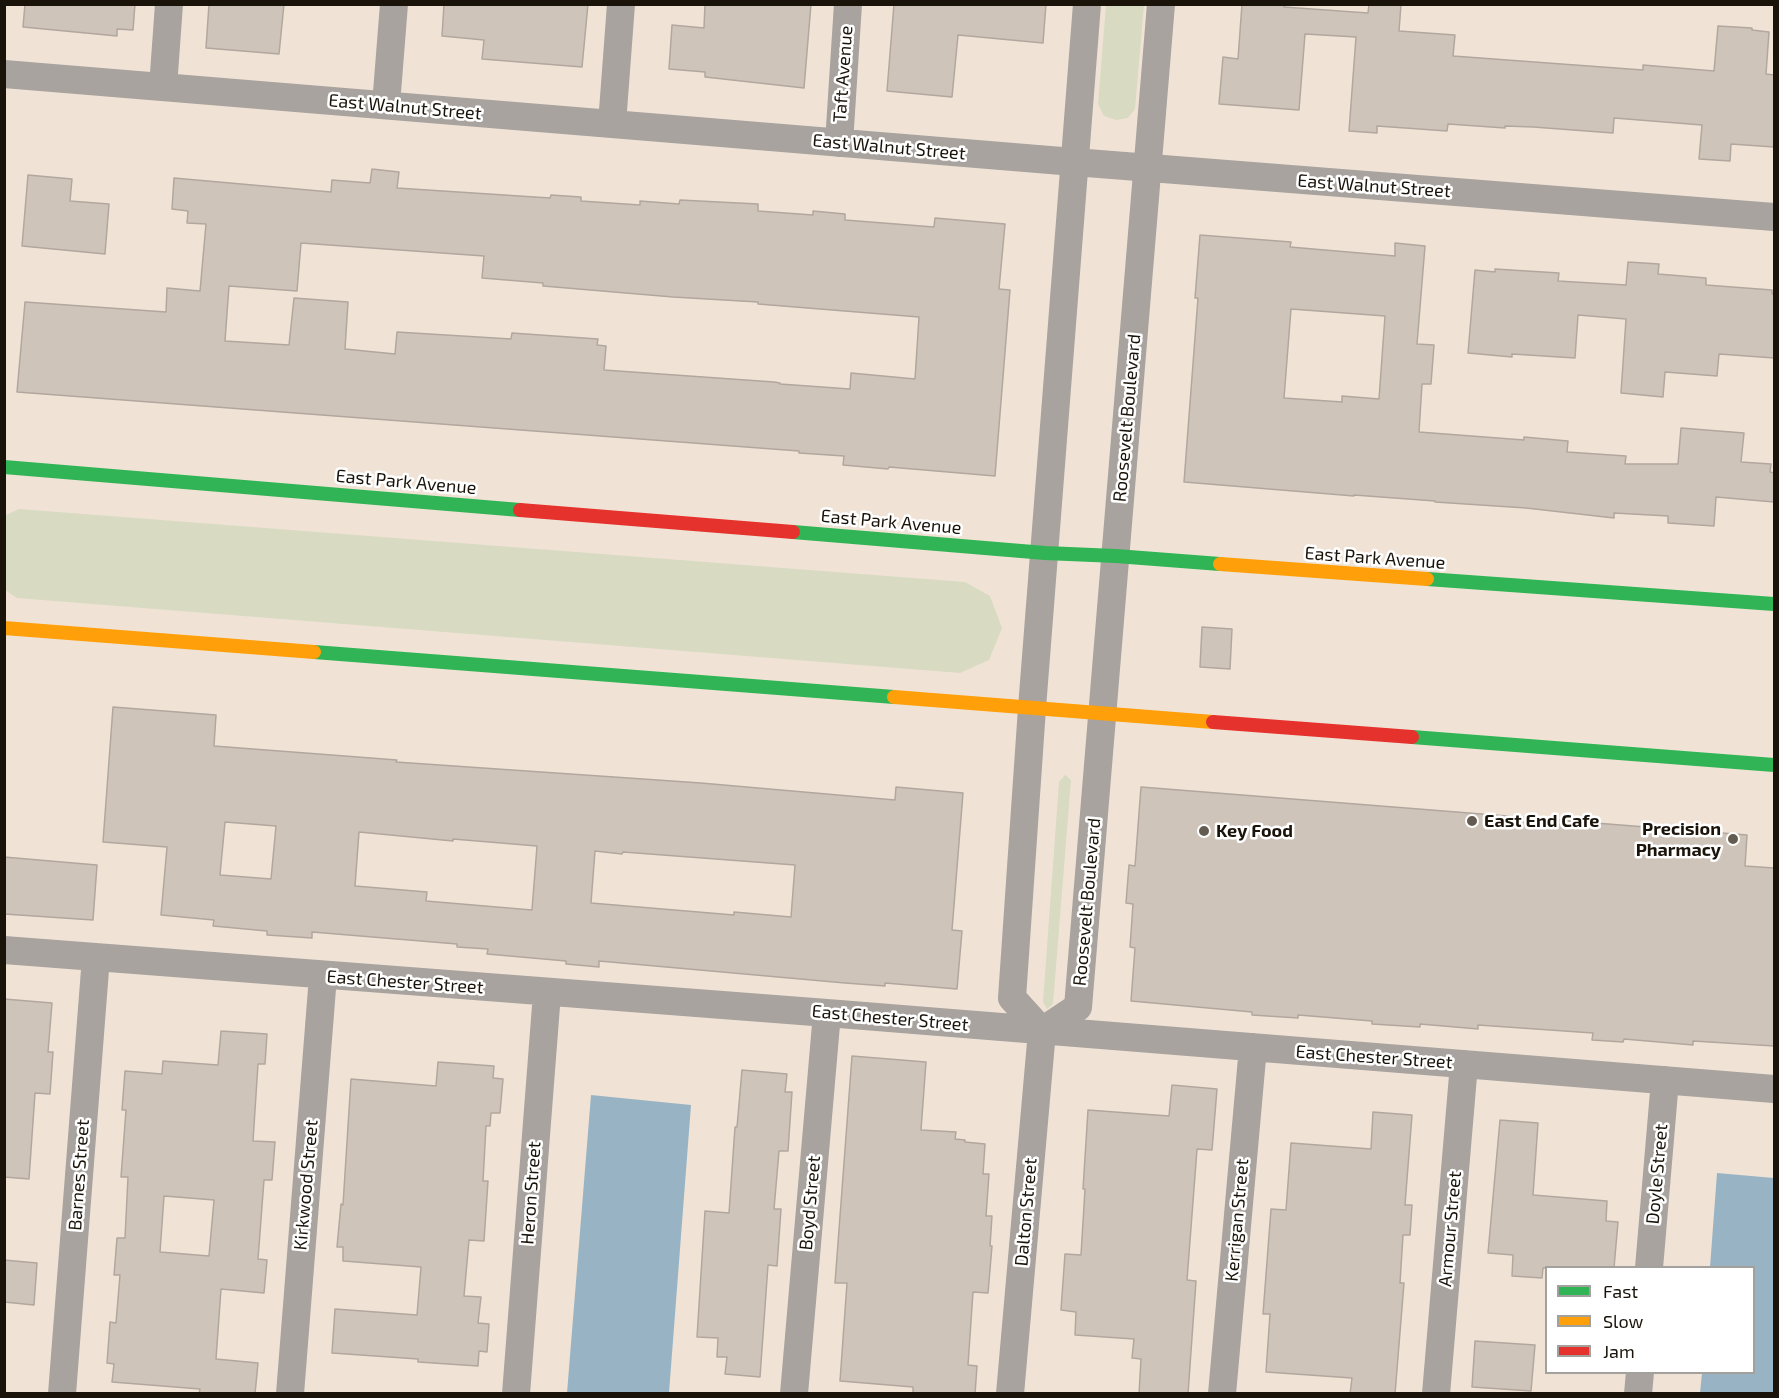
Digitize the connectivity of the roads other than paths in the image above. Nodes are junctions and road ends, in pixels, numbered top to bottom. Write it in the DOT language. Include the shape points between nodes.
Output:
graph roads {
  1 [pos="169,4"];
  2 [pos="394,4"];
  3 [pos="621,4"];
  4 [pos="848,4"];
  5 [pos="1087,4"];
  6 [pos="1161,4"];
  7 [pos="4,74"];
  8 [pos="163,87"];
  9 [pos="386,105"];
  10 [pos="612,124"];
  11 [pos="839,143"];
  12 [pos="1074,162"];
  13 [pos="1147,168"];
  14 [pos="1774,217"];
  15 [pos="4,466"];
  16 [pos="1045,553"];
  17 [pos="1116,556"];
  18 [pos="1774,604"];
  19 [pos="4,628"];
  20 [pos="1032,708"];
  21 [pos="1103,713"];
  22 [pos="1774,765"];
  23 [pos="4,950"];
  24 [pos="96,957"];
  25 [pos="323,976"];
  26 [pos="547,993"];
  27 [pos="826,1013"];
  28 [pos="1042,1031"];
  29 [pos="1253,1047"];
  30 [pos="1464,1064"];
  31 [pos="1665,1080"];
  32 [pos="1774,1089"];
  33 [pos="1649,1266"];
  34 [pos="1640,1374"];
  35 [pos="62,1394"];
  36 [pos="290,1394"];
  37 [pos="516,1394"];
  38 [pos="794,1394"];
  39 [pos="1010,1394"];
  40 [pos="1222,1394"];
  41 [pos="1436,1394"];
  42 [pos="1638,1394"];
  1 -- 8 [label="street"];
  2 -- 9 [label="street"];
  3 -- 10 [label="street"];
  4 -- 11 [label="street, Taft Avenue"];
  5 -- 12 [label="street"];
  6 -- 13 [label="street, Roosevelt Boulevard"];
  7 -- 8 [label="street, East Walnut Street"];
  8 -- 9 [label="street, East Walnut Street"];
  9 -- 10 [label="street, East Walnut Street"];
  10 -- 11 [label="street, East Walnut Street"];
  11 -- 12 [label="street, East Walnut Street"];
  12 -- 13 [label="street, East Walnut Street"];
  12 -- 16 [label="street"];
  13 -- 14 [label="street, East Walnut Street"];
  13 -- 17 [label="street, Roosevelt Boulevard"];
  15 -- 16 [label="highway, East Park Avenue"];
  16 -- 17 [label="highway, East Park Avenue"];
  16 -- 20 [label="street"];
  17 -- 18 [label="highway, East Park Avenue"];
  17 -- 21 [label="street, Roosevelt Boulevard"];
  19 -- 20 [label="highway"];
  20 -- 21 [label="highway"];
  20 -- 28 [label="street" via="1012,998"];
  21 -- 22 [label="highway"];
  21 -- 28 [label="street, Roosevelt Boulevard" via="1078,1007"];
  23 -- 24 [label="street, East Chester Street"];
  24 -- 25 [label="street, East Chester Street"];
  24 -- 35 [label="street, Barnes Street"];
  25 -- 26 [label="street, East Chester Street"];
  25 -- 36 [label="street, Kirkwood Street"];
  26 -- 27 [label="street, East Chester Street"];
  26 -- 37 [label="street, Heron Street"];
  27 -- 28 [label="street, East Chester Street"];
  27 -- 38 [label="street, Boyd Street"];
  28 -- 29 [label="street, East Chester Street"];
  28 -- 39 [label="street, Dalton Street"];
  29 -- 30 [label="street, East Chester Street"];
  29 -- 40 [label="street, Kerrigan Street"];
  30 -- 31 [label="street, East Chester Street"];
  30 -- 41 [label="street, Armour Street"];
  31 -- 32 [label="street, East Chester Street"];
  31 -- 33 [label="street, Doyle Street"];
  34 -- 42 [label="street"];
}
